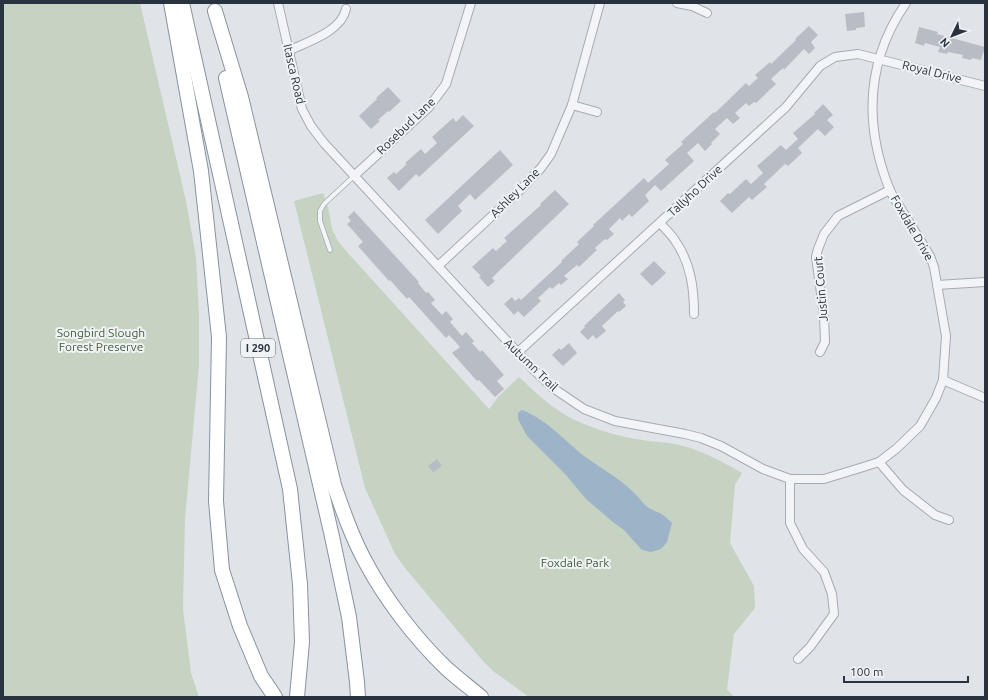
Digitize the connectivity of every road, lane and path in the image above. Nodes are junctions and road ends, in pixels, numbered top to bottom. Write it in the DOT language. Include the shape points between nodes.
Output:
graph roads {
  1 [pos="171,3"];
  2 [pos="182,3"];
  3 [pos="278,3"];
  4 [pos="471,3"];
  5 [pos="600,3"];
  6 [pos="677,3"];
  7 [pos="906,3"];
  8 [pos="214,7"];
  9 [pos="346,9"];
  10 [pos="707,13"];
  11 [pos="288,51"];
  12 [pos="879,59"];
  13 [pos="985,86"];
  14 [pos="572,105"];
  15 [pos="597,112"];
  16 [pos="354,176"];
  17 [pos="890,190"];
  18 [pos="660,223"];
  19 [pos="330,250"];
  20 [pos="438,266"];
  21 [pos="985,282"];
  22 [pos="937,284"];
  23 [pos="694,314"];
  24 [pos="820,352"];
  25 [pos="517,353"];
  26 [pos="943,380"];
  27 [pos="985,398"];
  28 [pos="879,462"];
  29 [pos="790,479"];
  30 [pos="949,520"];
  31 [pos="798,659"];
  32 [pos="275,697"];
  33 [pos="297,697"];
  34 [pos="358,697"];
  35 [pos="481,697"];
  1 -- 32 [label="highway" via="201,171 219,337 216,501 222,570 240,626 261,676"];
  2 -- 33 [label="highway, I 290" via="290,489 297,545 302,642"];
  3 -- 11 [label="street, Itasca Road"];
  4 -- 16 [label="street, Rosebud Lane" via="446,84 429,107"];
  5 -- 14 [label="street, Ashley Lane"];
  6 -- 10 [label="street"];
  7 -- 12 [label="street, Foxdale Drive" via="892,25"];
  8 -- 34 [label="highway, I 290" via="223,66 346,601"];
  8 -- 35 [label="highway" via="241,98 334,485 349,526 365,562 413,632 446,668"];
  9 -- 11 [label="street" via="345,16 328,32"];
  11 -- 16 [label="street, Itasca Road" via="302,109 324,143"];
  12 -- 13 [label="street, Royal Drive"];
  12 -- 17 [label="street, Foxdale Drive" via="872,91 872,123"];
  12 -- 18 [label="street, Tallyho Drive" via="858,54 835,56 820,66 786,107"];
  14 -- 15 [label="street"];
  14 -- 20 [label="street, Ashley Lane" via="551,154 541,168"];
  16 -- 19 [label="lane" via="324,204 320,211 320,221"];
  16 -- 20 [label="street, Autumn Trail"];
  17 -- 22 [label="street, Foxdale Drive" via="930,256"];
  17 -- 24 [label="street, Justin Court" via="838,216 824,234 816,257 824,315 825,342"];
  18 -- 23 [label="street" via="677,242 689,269 694,295"];
  18 -- 25 [label="street, Tallyho Drive"];
  20 -- 25 [label="street, Autumn Trail"];
  21 -- 22 [label="street"];
  22 -- 26 [label="street, Foxdale Drive" via="946,336"];
  25 -- 29 [label="street, Autumn Trail" via="553,388 584,409 615,421 701,438"];
  26 -- 27 [label="street"];
  26 -- 28 [label="street, Foxdale Drive" via="920,426"];
  28 -- 29 [label="street, Autumn Trail" via="824,479"];
  28 -- 30 [label="street" via="903,490 935,515"];
  29 -- 31 [label="street" via="790,523 803,549 824,572 832,594 834,614"];
}
